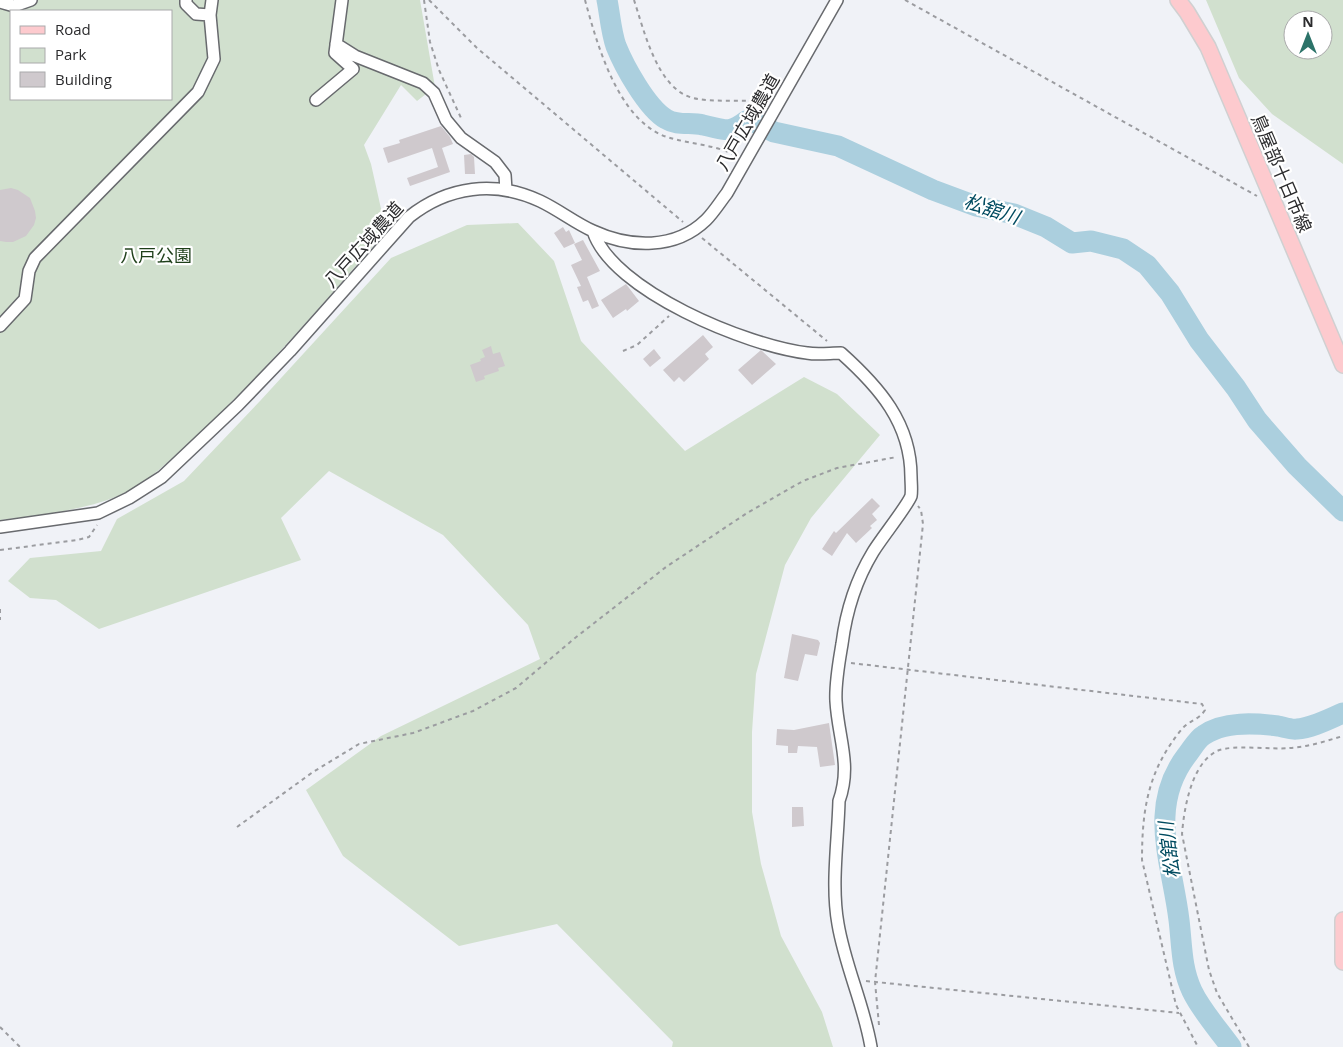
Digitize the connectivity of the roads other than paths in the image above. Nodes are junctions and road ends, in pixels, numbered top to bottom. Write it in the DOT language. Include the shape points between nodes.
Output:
graph roads {
  1 [pos="31,0"];
  2 [pos="186,0"];
  3 [pos="212,0"];
  4 [pos="342,0"];
  5 [pos="837,0"];
  6 [pos="1178,0"];
  7 [pos="0,2"];
  8 [pos="210,16"];
  9 [pos="336,44"];
  10 [pos="316,100"];
  11 [pos="506,190"];
  12 [pos="593,231"];
  13 [pos="0,326"];
  14 [pos="1343,365"];
  15 [pos="0,527"];
  16 [pos="1343,920"];
  17 [pos="1343,962"];
  18 [pos="871,1047"];
  1 -- 7 [label="street" via="14,6"];
  2 -- 8 [label="street" via="196,14"];
  3 -- 8 [label="street"];
  4 -- 9 [label="street"];
  5 -- 12 [label="street, 八戸広域農道" via="727,193 706,219 693,230 657,244 637,244"];
  6 -- 14 [label="main road, 鳥屋部十日市線" via="1208,47"];
  8 -- 13 [label="street" via="214,59 198,92 35,258 29,271 25,299"];
  9 -- 10 [label="street" via="335,53 353,68"];
  9 -- 11 [label="street" via="355,56 423,83 434,93 446,120 461,138 495,162 505,175"];
  11 -- 12 [label="street, 八戸広域農道" via="541,201"];
  11 -- 15 [label="street, 八戸広域農道" via="482,188 449,194 426,204 409,217 238,406 162,477 98,513"];
  12 -- 18 [label="street" via="597,245 626,274 707,323 770,346 808,354 841,353 870,379 906,436 910,454 910,496 872,553 852,596 845,622 836,700 846,765 839,801 836,909"];
  16 -- 17 [label="main road"];
}
